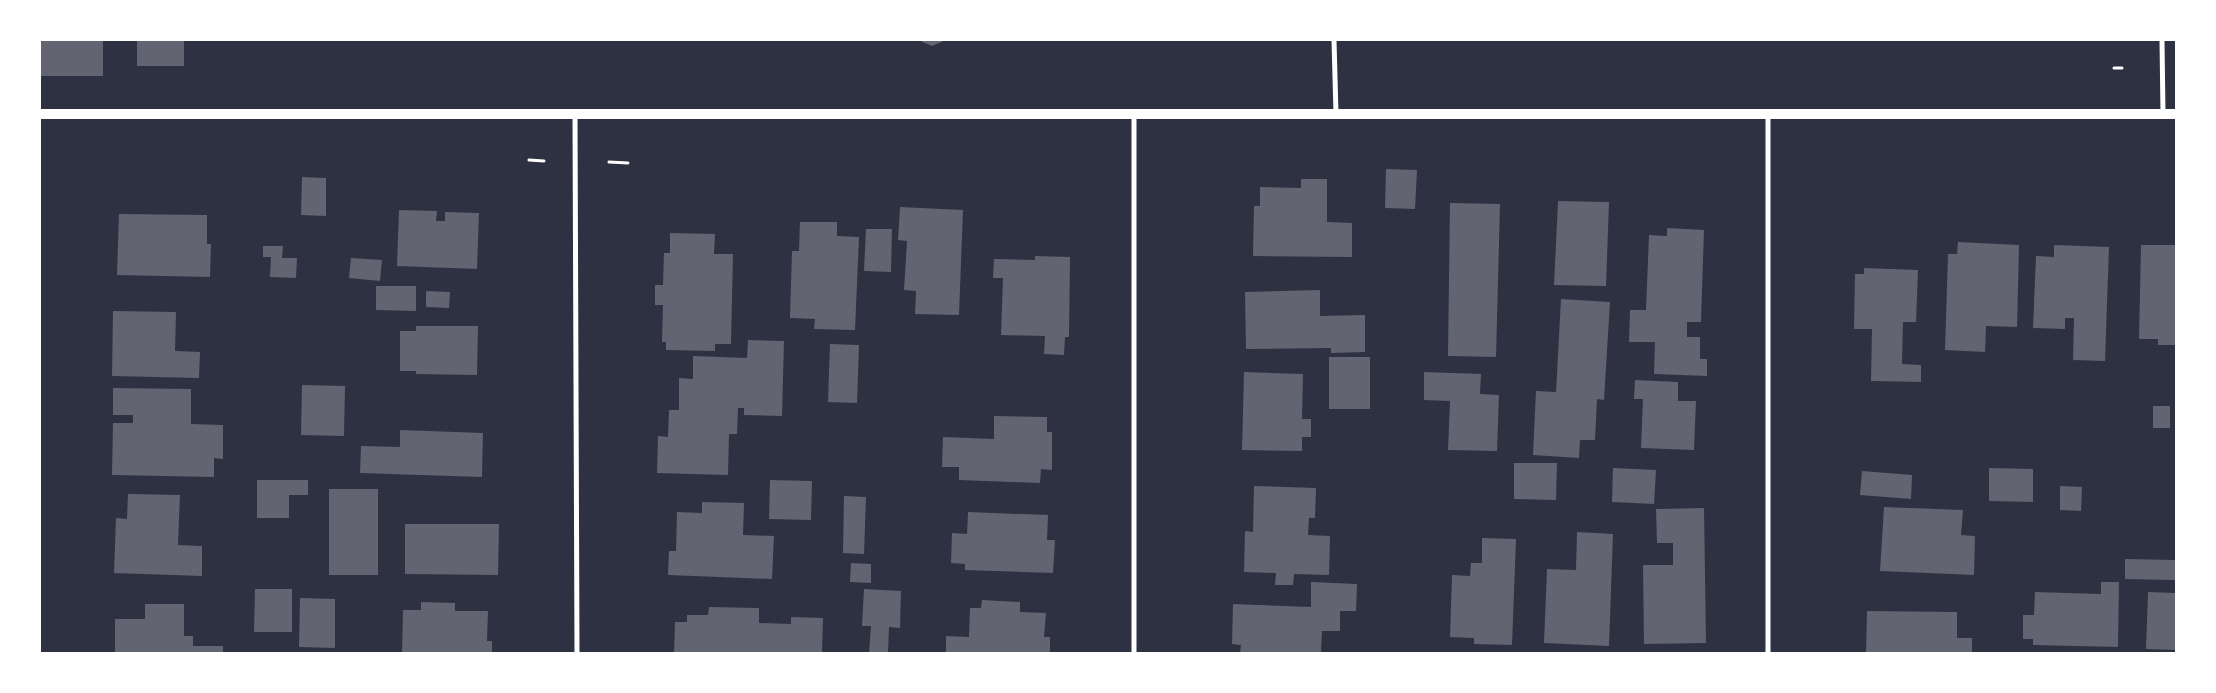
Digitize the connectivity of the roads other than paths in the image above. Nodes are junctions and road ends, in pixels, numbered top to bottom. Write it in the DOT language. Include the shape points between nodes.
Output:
graph roads {
  1 [pos="1334,40"];
  2 [pos="2162,40"];
  3 [pos="40,114"];
  4 [pos="1134,114"];
  5 [pos="1336,114"];
  6 [pos="1768,114"];
  7 [pos="2162,114"];
  8 [pos="2176,114"];
  9 [pos="575,115"];
  10 [pos="577,653"];
  11 [pos="1134,653"];
  12 [pos="1768,653"];
  1 -- 5 [label="street"];
  2 -- 7 [label="street"];
  3 -- 9 [label="main road"];
  4 -- 5 [label="main road"];
  4 -- 9 [label="main road"];
  4 -- 11 [label="street"];
  5 -- 6 [label="main road"];
  6 -- 7 [label="main road"];
  6 -- 12 [label="street"];
  7 -- 8 [label="main road"];
  9 -- 10 [label="street"];
}
